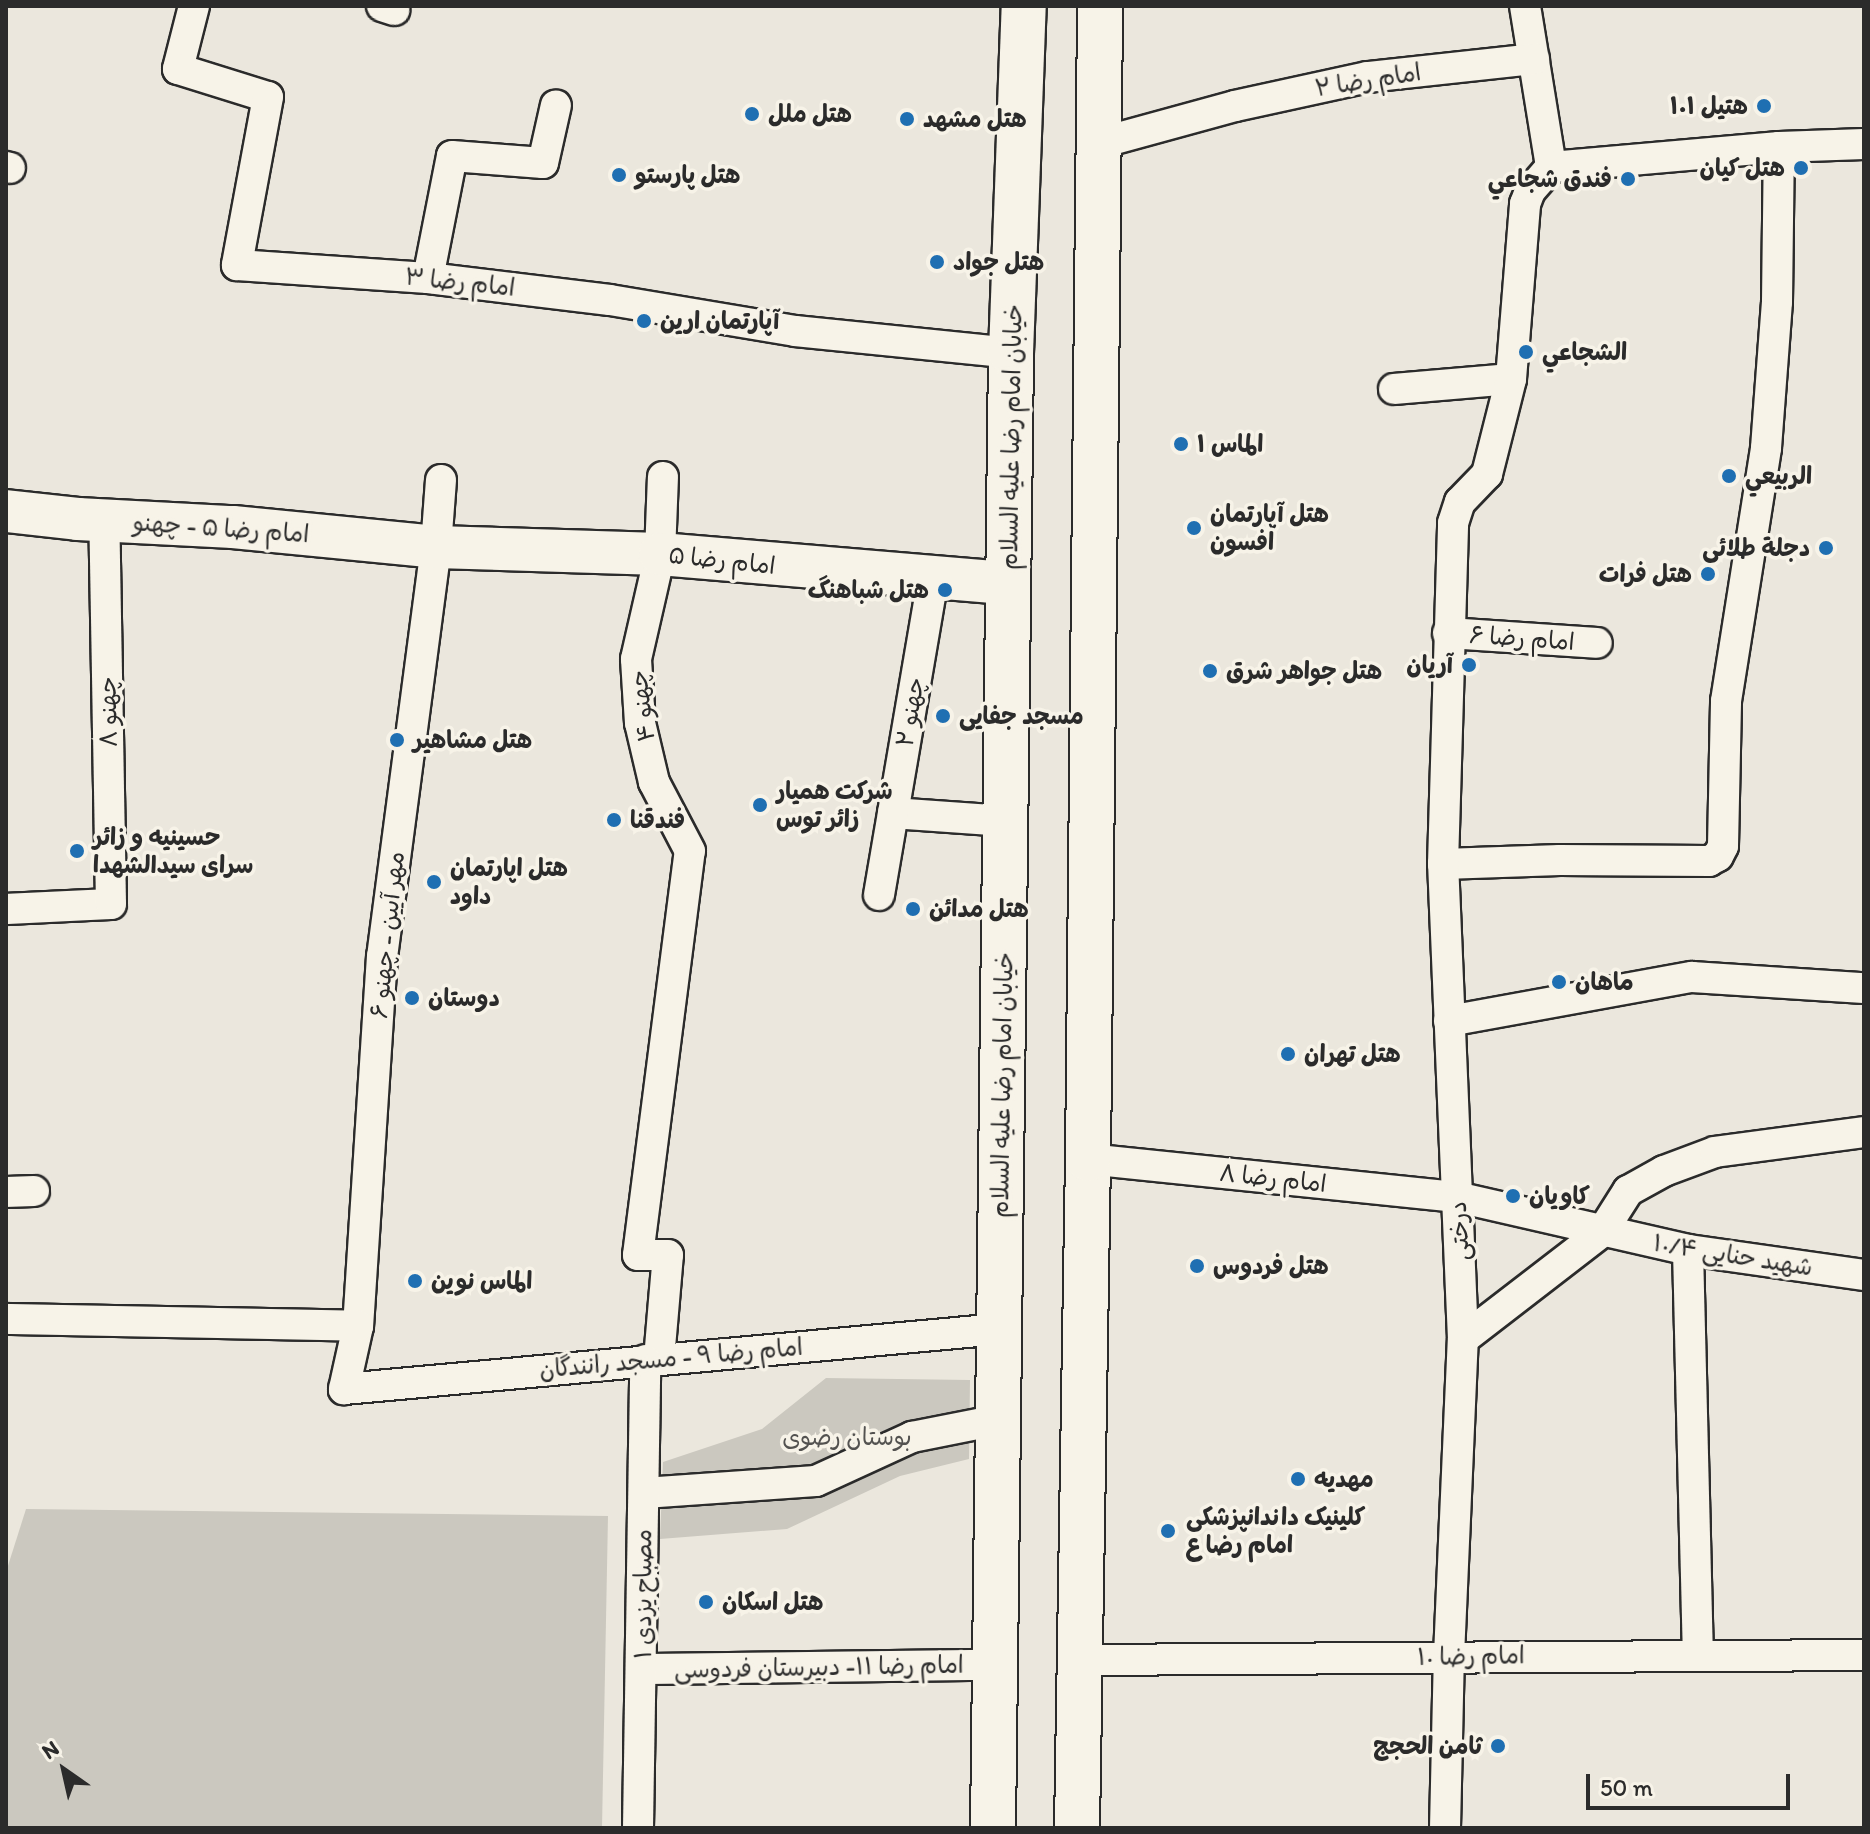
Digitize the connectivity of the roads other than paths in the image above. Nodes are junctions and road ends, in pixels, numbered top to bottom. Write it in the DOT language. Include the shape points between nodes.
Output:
graph roads {
  1 [pos="194,6"];
  2 [pos="1024,6"];
  3 [pos="1100,6"];
  4 [pos="1525,6"];
  5 [pos="1534,59"];
  6 [pos="556,105"];
  7 [pos="1100,143"];
  8 [pos="1864,144"];
  9 [pos="1779,147"];
  10 [pos="1551,167"];
  11 [pos="428,278"];
  12 [pos="1011,353"];
  13 [pos="1511,379"];
  14 [pos="1394,389"];
  15 [pos="663,477"];
  16 [pos="441,480"];
  17 [pos="6,511"];
  18 [pos="104,520"];
  19 [pos="436,547"];
  20 [pos="660,554"];
  21 [pos="933,578"];
  22 [pos="1008,583"];
  23 [pos="1448,633"];
  24 [pos="1597,643"];
  25 [pos="893,813"];
  26 [pos="1005,821"];
  27 [pos="690,851"];
  28 [pos="1443,864"];
  29 [pos="879,895"];
  30 [pos="6,909"];
  31 [pos="1864,988"];
  32 [pos="1449,1021"];
  33 [pos="1864,1132"];
  34 [pos="1088,1159"];
  35 [pos="1457,1197"];
  36 [pos="1602,1232"];
  37 [pos="1688,1250"];
  38 [pos="1864,1275"];
  39 [pos="6,1319"];
  40 [pos="358,1326"];
  41 [pos="999,1329"];
  42 [pos="1463,1339"];
  43 [pos="652,1360"];
  44 [pos="344,1389"];
  45 [pos="998,1420"];
  46 [pos="644,1493"];
  47 [pos="1698,1653"];
  48 [pos="1864,1655"];
  49 [pos="1449,1656"];
  50 [pos="1078,1660"];
  51 [pos="995,1665"];
  52 [pos="643,1669"];
  53 [pos="638,1828"];
  54 [pos="993,1828"];
  55 [pos="1077,1828"];
  56 [pos="1445,1828"];
  1 -- 11 [label="street, امام رضا ۳" via="178,69 268,97 237,265"];
  2 -- 12 [label="main road, خیابان امام رضا علیه السلام"];
  3 -- 7 [label="main road"];
  4 -- 5 [label="street"];
  5 -- 7 [label="street, امام رضا ۲" via="1368,77"];
  5 -- 10 [label="street"];
  6 -- 11 [label="street" via="543,163 452,156"];
  7 -- 34 [label="main road"];
  8 -- 9 [label="street"];
  9 -- 10 [label="street"];
  9 -- 28 [label="street" via="1777,302 1766,448 1726,701 1723,846 1709,861"];
  10 -- 13 [label="street, درختی" via="1525,204"];
  11 -- 12 [label="street, امام رضا ۳" via="610,300 795,331"];
  12 -- 22 [label="main road, خیابان امام رضا علیه السلام"];
  13 -- 14 [label="street"];
  13 -- 23 [label="street, درختی" via="1487,474 1454,511"];
  15 -- 20 [label="street, چهنو ۴"];
  16 -- 19 [label="street, مهر آیین - چهنو ۶"];
  17 -- 18 [label="street, امام رضا ۵ - چهنو"];
  18 -- 19 [label="street, امام رضا ۵ - چهنو"];
  18 -- 30 [label="street, چهنو ۸" via="111,904"];
  19 -- 20 [label="street, امام رضا ۵"];
  19 -- 40 [label="street, مهر آیین - چهنو ۶" via="382,956"];
  20 -- 21 [label="street, امام رضا ۵"];
  20 -- 27 [label="street, چهنو ۴" via="636,659 640,723 654,782"];
  21 -- 22 [label="street, امام رضا ۵"];
  21 -- 25 [label="street, چهنو ۲"];
  22 -- 26 [label="main road, خیابان امام رضا علیه السلام"];
  23 -- 24 [label="street, امام رضا ۶"];
  23 -- 28 [label="street, درختی"];
  25 -- 26 [label="street"];
  25 -- 29 [label="street, چهنو ۲"];
  26 -- 41 [label="main road, خیابان امام رضا علیه السلام"];
  27 -- 43 [label="street, مصباح یزدی ۱" via="638,1255 668,1255"];
  28 -- 32 [label="street, درختی"];
  31 -- 32 [label="street" via="1692,977"];
  32 -- 35 [label="street, درختی"];
  33 -- 36 [label="street" via="1715,1152 1664,1171 1628,1191"];
  34 -- 35 [label="street, امام رضا ۸"];
  34 -- 50 [label="main road"];
  35 -- 36 [label="street, امام رضا ۸"];
  35 -- 42 [label="street, درختی"];
  36 -- 37 [label="street, شهید حنایی ۱۰/۴"];
  36 -- 42 [label="street"];
  37 -- 38 [label="street, شهید حنایی ۱۰/۴"];
  37 -- 47 [label="street"];
  39 -- 40 [label="street"];
  40 -- 44 [label="street, مهر آیین - چهنو ۶"];
  41 -- 43 [label="street, امام رضا ۹ - مسجد رانندگان"];
  41 -- 45 [label="main road, خیابان امام رضا علیه السلام"];
  42 -- 49 [label="street, درختی"];
  43 -- 44 [label="street, امام رضا ۹ - مسجد رانندگان"];
  43 -- 46 [label="street, مصباح یزدی ۱"];
  45 -- 46 [label="street" via="912,1437 816,1481"];
  45 -- 51 [label="main road, خیابان امام رضا علیه السلام"];
  46 -- 52 [label="street, مصباح یزدی ۱"];
  47 -- 48 [label="street, امام رضا ۱۰"];
  47 -- 49 [label="street, امام رضا ۱۰"];
  49 -- 50 [label="street, امام رضا ۱۰"];
  49 -- 56 [label="street, درختی"];
  50 -- 55 [label="main road"];
  51 -- 52 [label="street, امام رضا ۱۱- دبیرستان فردوسی"];
  51 -- 54 [label="main road, خیابان امام رضا علیه السلام"];
  52 -- 53 [label="street, مصباح یزدی ۱"];
}
